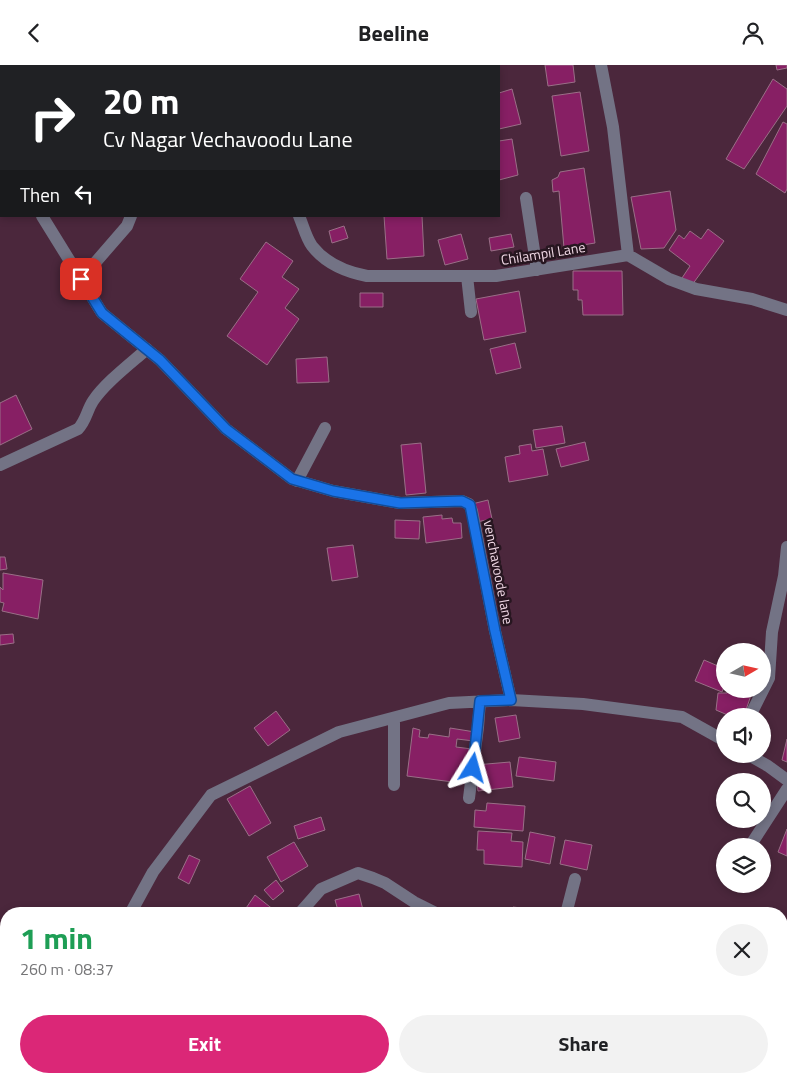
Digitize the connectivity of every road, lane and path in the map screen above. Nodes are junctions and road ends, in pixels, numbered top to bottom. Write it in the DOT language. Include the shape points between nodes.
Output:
graph roads {
  1 [pos="601,65"];
  2 [pos="526,198"];
  3 [pos="43,217"];
  4 [pos="131,217"];
  5 [pos="299,217"];
  6 [pos="628,255"];
  7 [pos="537,270"];
  8 [pos="468,276"];
  9 [pos="81,279"];
  10 [pos="787,310"];
  11 [pos="471,312"];
  12 [pos="147,349"];
  13 [pos="325,428"];
  14 [pos="0,465"];
  15 [pos="297,481"];
  16 [pos="787,547"];
  17 [pos="511,700"];
  18 [pos="480,701"];
  19 [pos="754,708"];
  20 [pos="394,718"];
  21 [pos="716,736"];
  22 [pos="763,763"];
  23 [pos="787,780"];
  24 [pos="394,785"];
  25 [pos="787,789"];
  26 [pos="469,798"];
  27 [pos="755,838"];
  28 [pos="575,879"];
  29 [pos="134,907"];
  30 [pos="305,907"];
  31 [pos="424,907"];
  32 [pos="568,907"];
  1 -- 6 [label="street" via="613,127"];
  2 -- 7 [label="street"];
  3 -- 9 [label="street, venchavoode lane"];
  4 -- 9 [label="street" via="127,226"];
  5 -- 8 [label="street, Chilampil Lane" via="311,246 334,266 351,273 367,276"];
  6 -- 7 [label="street, Chilampil Lane"];
  6 -- 10 [label="street" via="669,279 696,289 752,299"];
  7 -- 8 [label="street, Chilampil Lane"];
  8 -- 11 [label="street"];
  9 -- 12 [label="street, venchavoode lane" via="102,313"];
  12 -- 14 [label="street" via="100,392 78,429"];
  12 -- 15 [label="street, venchavoode lane" via="226,429"];
  13 -- 15 [label="street"];
  15 -- 17 [label="street, venchavoode lane" via="400,503 462,501 469,504"];
  16 -- 19 [label="street" via="772,632 769,678"];
  17 -- 18 [label="street"];
  17 -- 21 [label="street" via="583,704 682,717"];
  18 -- 20 [label="street" via="449,703"];
  18 -- 26 [label="street"];
  20 -- 24 [label="street"];
  20 -- 29 [label="street" via="339,732 211,795 153,872"];
  22 -- 23 [label="street"];
  25 -- 27 [label="street"];
  28 -- 32 [label="street"];
  30 -- 31 [label="street" via="321,889 358,873 385,883"];
}
